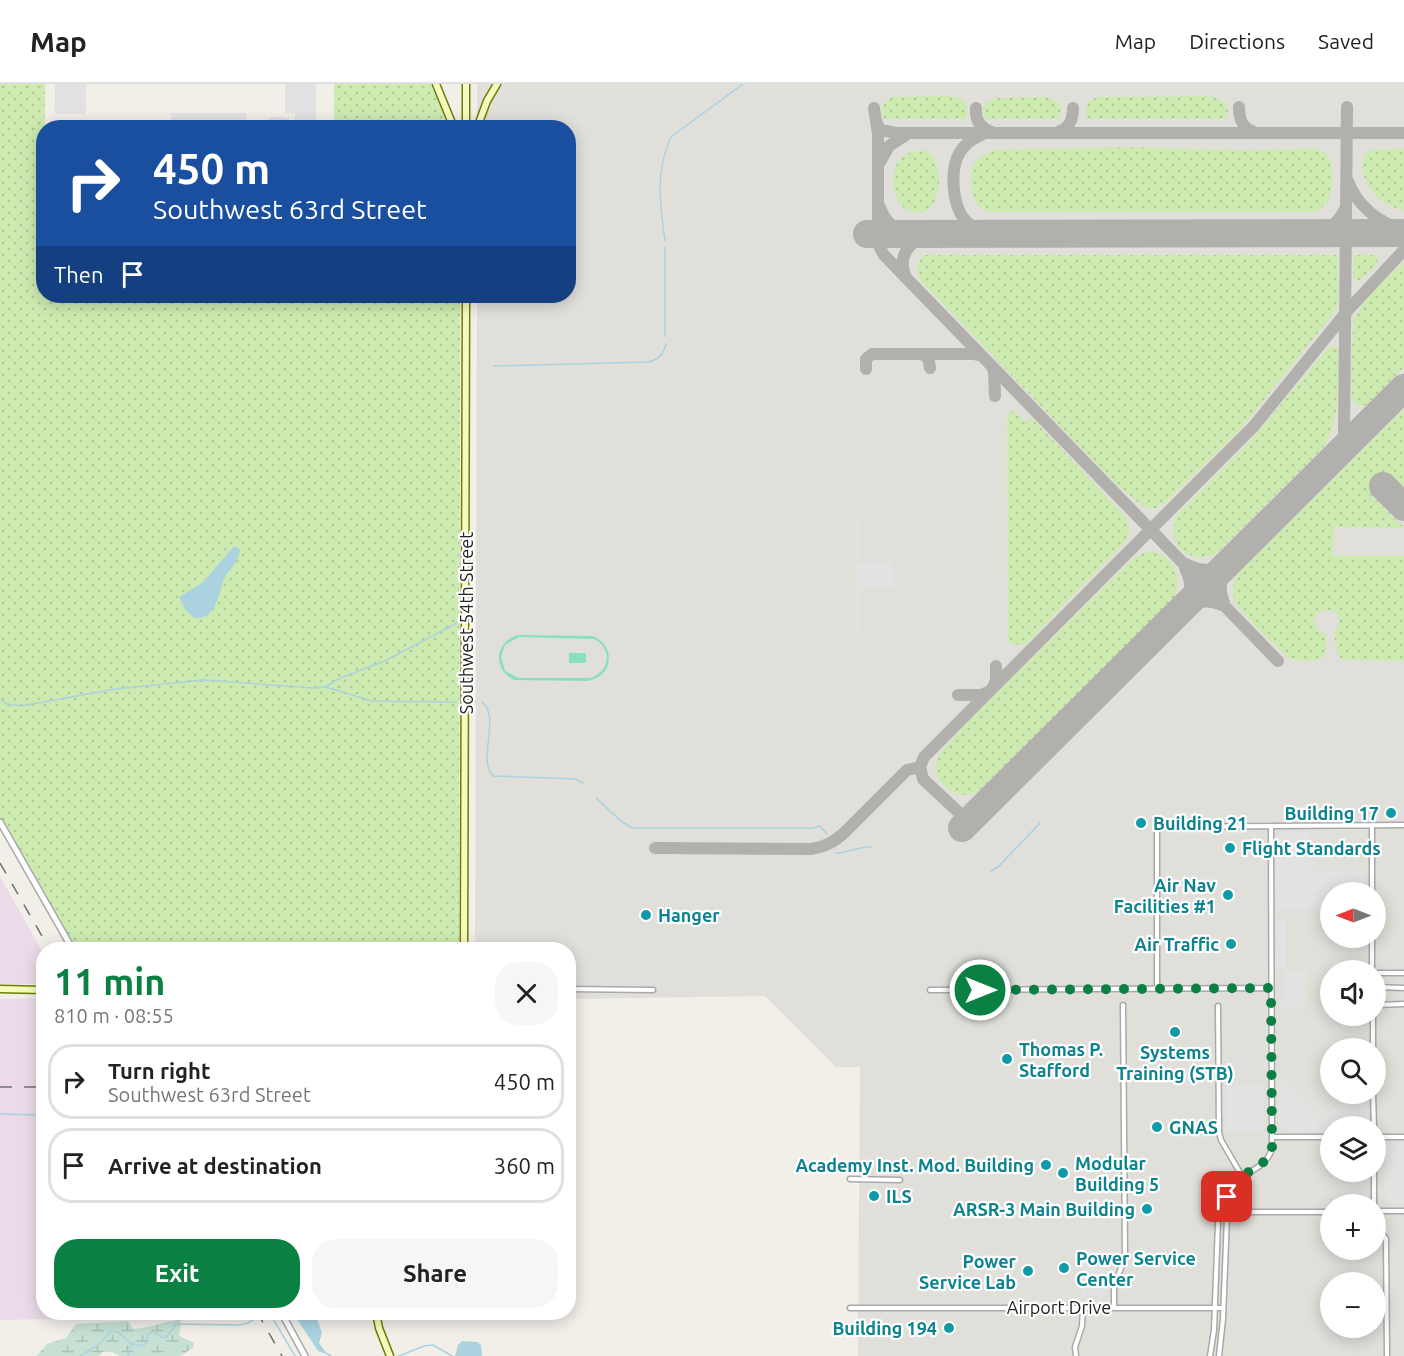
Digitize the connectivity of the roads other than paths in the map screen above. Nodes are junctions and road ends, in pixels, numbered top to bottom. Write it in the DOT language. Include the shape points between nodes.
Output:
graph roads {
  1 [pos="436,84"];
  2 [pos="466,84"];
  3 [pos="497,84"];
  4 [pos="451,120"];
  5 [pos="466,120"];
  6 [pos="480,120"];
  7 [pos="466,303"];
  8 [pos="0,822"];
  9 [pos="1404,825"];
  10 [pos="1271,826"];
  11 [pos="1372,826"];
  12 [pos="1372,882"];
  13 [pos="68,942"];
  14 [pos="464,942"];
  15 [pos="1386,972"];
  16 [pos="1404,973"];
  17 [pos="1386,987"];
  18 [pos="1271,988"];
  19 [pos="1404,988"];
  20 [pos="0,989"];
  21 [pos="576,989"];
  22 [pos="1157,989"];
  23 [pos="36,990"];
  24 [pos="653,990"];
  25 [pos="930,990"];
  26 [pos="1404,1004"];
  27 [pos="1123,1005"];
  28 [pos="1386,1005"];
  29 [pos="1218,1006"];
  30 [pos="1272,1137"];
  31 [pos="1320,1137"];
  32 [pos="1386,1137"];
  33 [pos="1404,1137"];
  34 [pos="1242,1176"];
  35 [pos="850,1179"];
  36 [pos="900,1180"];
  37 [pos="1386,1211"];
  38 [pos="1404,1211"];
  39 [pos="1218,1212"];
  40 [pos="1227,1212"];
  41 [pos="1320,1212"];
  42 [pos="1386,1260"];
  43 [pos="1083,1307"];
  44 [pos="1114,1307"];
  45 [pos="850,1308"];
  46 [pos="1215,1308"];
  47 [pos="1223,1308"];
  48 [pos="285,1320"];
  49 [pos="378,1320"];
  50 [pos="305,1356"];
  51 [pos="390,1356"];
  52 [pos="1076,1356"];
  53 [pos="1210,1356"];
  54 [pos="1219,1356"];
  55 [pos="1386,1356"];
  1 -- 4 [label="main road"];
  2 -- 5 [label="main road"];
  3 -- 6 [label="main road"];
  7 -- 14 [label="main road, Southwest 54th Street"];
  8 -- 13 [label="street"];
  9 -- 11 [label="street"];
  10 -- 11 [label="street"];
  10 -- 18 [label="street"];
  10 -- 22 [label="street" via="1157,827"];
  11 -- 12 [label="street"];
  15 -- 16 [label="street"];
  17 -- 19 [label="street"];
  18 -- 22 [label="street"];
  18 -- 30 [label="street"];
  20 -- 23 [label="main road"];
  21 -- 24 [label="street"];
  22 -- 25 [label="street"];
  26 -- 28 [label="street"];
  27 -- 44 [label="street" via="1125,1258 1114,1286"];
  29 -- 34 [label="street" via="1218,1132"];
  30 -- 31 [label="street"];
  30 -- 34 [label="street" via="1267,1160"];
  32 -- 33 [label="street"];
  34 -- 39 [label="street" via="1221,1188"];
  34 -- 40 [label="street" via="1228,1191"];
  35 -- 36 [label="street"];
  37 -- 38 [label="street"];
  39 -- 40 [label="street"];
  39 -- 46 [label="street"];
  40 -- 41 [label="street"];
  40 -- 47 [label="street"];
  42 -- 55 [label="street"];
  43 -- 44 [label="street, Airport Drive"];
  43 -- 45 [label="street, Airport Drive"];
  43 -- 52 [label="street"];
  44 -- 46 [label="street, Airport Drive"];
  46 -- 47 [label="street, Airport Drive"];
  46 -- 53 [label="street"];
  47 -- 54 [label="street"];
  48 -- 50 [label="street"];
  49 -- 51 [label="main road"];
}
